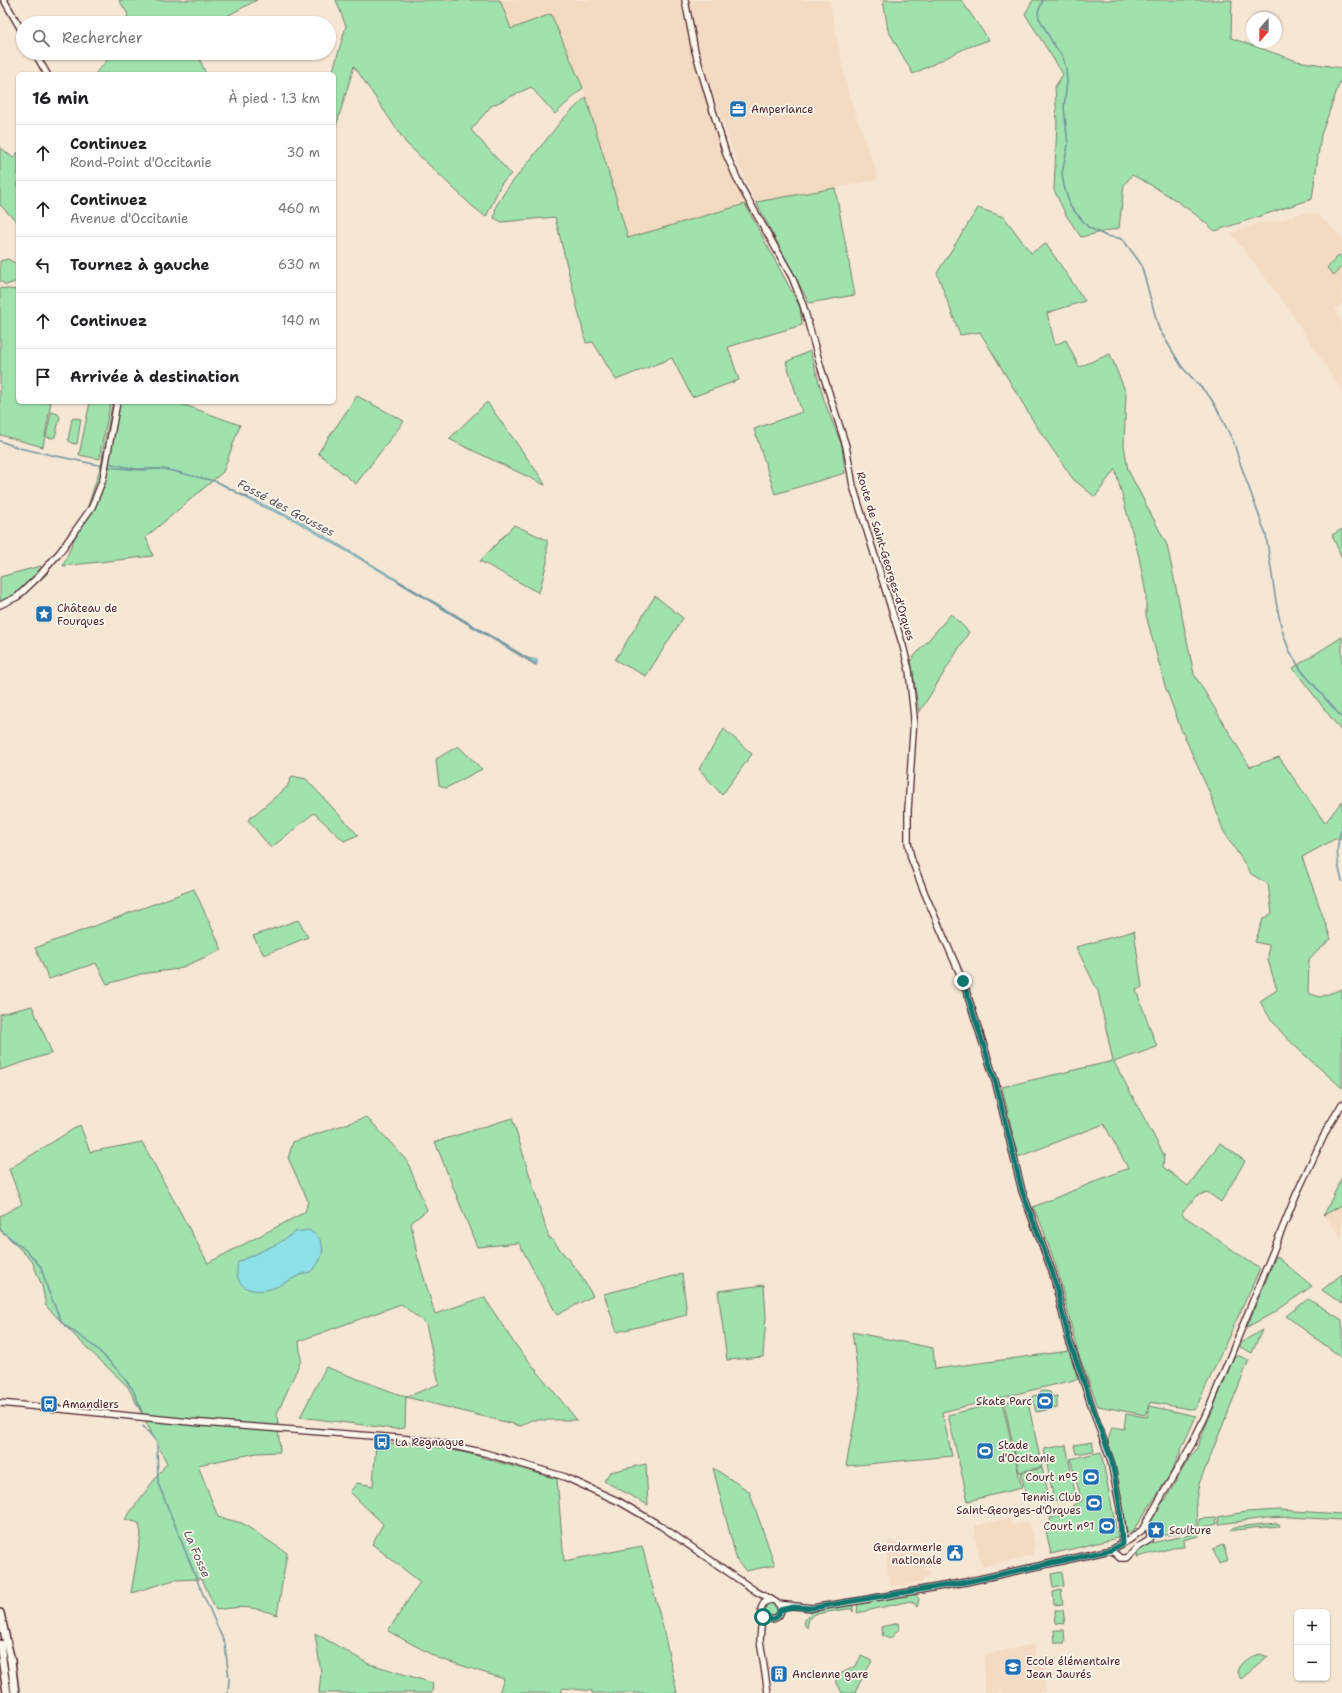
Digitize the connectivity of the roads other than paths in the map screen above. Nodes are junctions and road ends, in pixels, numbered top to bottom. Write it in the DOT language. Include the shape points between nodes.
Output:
graph roads {
  1 [pos="4,0"];
  2 [pos="685,0"];
  3 [pos="16,21"];
  4 [pos="39,60"];
  5 [pos="46,72"];
  6 [pos="117,404"];
  7 [pos="0,605"];
  8 [pos="1342,1104"];
  9 [pos="0,1403"];
  10 [pos="1147,1520"];
  11 [pos="1142,1530"];
  12 [pos="1122,1532"];
  13 [pos="1149,1532"];
  14 [pos="1130,1540"];
  15 [pos="1117,1549"];
  16 [pos="757,1592"];
  17 [pos="771,1600"];
  18 [pos="762,1605"];
  19 [pos="779,1607"];
  20 [pos="0,1613"];
  21 [pos="762,1615"];
  22 [pos="771,1620"];
  23 [pos="761,1627"];
  24 [pos="0,1644"];
  25 [pos="0,1654"];
  26 [pos="6,1682"];
  27 [pos="7,1693"];
  28 [pos="15,1693"];
  29 [pos="768,1693"];
  1 -- 3 [label="street"];
  2 -- 12 [label="street, Route de Saint-Georges-d'Orques" via="695,51 726,154 738,183 792,277 846,446 853,486 909,670 914,717 908,810 911,858 963,981 996,1084 1022,1191 1053,1274 1069,1340 1112,1462"];
  4 -- 5 [label="street"];
  6 -- 7 [label="street" via="103,479 92,507 60,552 38,577 18,597"];
  8 -- 10 [label="street" via="1327,1129 1296,1195 1210,1406 1192,1444"];
  9 -- 16 [label="street" via="399,1438 436,1442 485,1453 565,1477 620,1502 662,1526"];
  10 -- 11 [label="street"];
  10 -- 13 [label="street"];
  11 -- 13 [label="street"];
  11 -- 14 [label="street"];
  12 -- 14 [label="street"];
  12 -- 15 [label="street, Route de Saint-Georges-d'Orques"];
  13 -- 15 [label="street" via="1149,1540 1127,1558 1120,1558"];
  14 -- 15 [label="street"];
  15 -- 19 [label="street" via="922,1591 812,1608"];
  16 -- 17 [label="street"];
  16 -- 18 [label="street"];
  17 -- 18 [label="street"];
  17 -- 19 [label="street"];
  18 -- 21 [label="street"];
  19 -- 22 [label="street" via="778,1616"];
  20 -- 28 [label="highway" via="10,1655"];
  21 -- 22 [label="street"];
  21 -- 23 [label="street"];
  22 -- 23 [label="street"];
  23 -- 29 [label="street" via="760,1640"];
  24 -- 26 [label="highway"];
  25 -- 26 [label="highway"];
  26 -- 27 [label="highway"];
}
